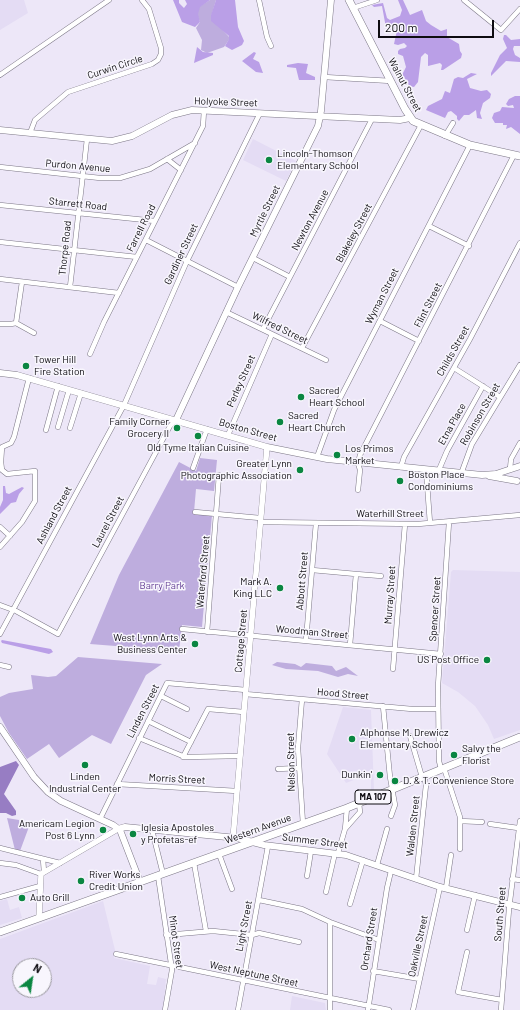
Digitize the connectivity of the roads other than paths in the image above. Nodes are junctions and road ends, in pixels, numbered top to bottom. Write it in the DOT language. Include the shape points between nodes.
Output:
graph roads {
  1 [pos="109,0"];
  2 [pos="142,0"];
  3 [pos="259,0"];
  4 [pos="331,0"];
  5 [pos="349,0"];
  6 [pos="377,0"];
  7 [pos="464,0"];
  8 [pos="353,8"];
  9 [pos="520,9"];
  10 [pos="271,46"];
  11 [pos="0,75"];
  12 [pos="324,77"];
  13 [pos="391,81"];
  14 [pos="204,110"];
  15 [pos="260,113"];
  16 [pos="321,116"];
  17 [pos="410,118"];
  18 [pos="372,119"];
  19 [pos="453,123"];
  20 [pos="421,125"];
  21 [pos="0,130"];
  22 [pos="30,133"];
  23 [pos="445,136"];
  24 [pos="87,139"];
  25 [pos="195,143"];
  26 [pos="470,146"];
  27 [pos="517,156"];
  28 [pos="167,159"];
  29 [pos="0,167"];
  30 [pos="181,170"];
  31 [pos="82,176"];
  32 [pos="0,205"];
  33 [pos="78,213"];
  34 [pos="155,221"];
  35 [pos="429,226"];
  36 [pos="146,240"];
  37 [pos="0,242"];
  38 [pos="520,242"];
  39 [pos="469,246"];
  40 [pos="74,250"];
  41 [pos="137,257"];
  42 [pos="253,258"];
  43 [pos="187,261"];
  44 [pos="290,277"];
  45 [pos="0,279"];
  46 [pos="22,282"];
  47 [pos="70,287"];
  48 [pos="238,287"];
  49 [pos="119,292"];
  50 [pos="226,312"];
  51 [pos="380,321"];
  52 [pos="16,323"];
  53 [pos="0,324"];
  54 [pos="263,329"];
  55 [pos="34,334"];
  56 [pos="272,334"];
  57 [pos="419,341"];
  58 [pos="302,348"];
  59 [pos="90,354"];
  60 [pos="326,360"];
  61 [pos="520,365"];
  62 [pos="454,368"];
  63 [pos="0,373"];
  64 [pos="29,378"];
  65 [pos="58,386"];
  66 [pos="483,386"];
  67 [pos="69,390"];
  68 [pos="81,393"];
  69 [pos="500,397"];
  70 [pos="124,405"];
  71 [pos="176,420"];
  72 [pos="58,427"];
  73 [pos="70,428"];
  74 [pos="207,429"];
  75 [pos="46,430"];
  76 [pos="228,435"];
  77 [pos="520,443"];
  78 [pos="267,446"];
  79 [pos="317,457"];
  80 [pos="358,463"];
  81 [pos="520,466"];
  82 [pos="400,467"];
  83 [pos="194,468"];
  84 [pos="510,469"];
  85 [pos="426,470"];
  86 [pos="438,472"];
  87 [pos="461,474"];
  88 [pos="220,475"];
  89 [pos="482,475"];
  90 [pos="518,482"];
  91 [pos="358,490"];
  92 [pos="195,512"];
  93 [pos="216,514"];
  94 [pos="520,515"];
  95 [pos="260,520"];
  96 [pos="449,522"];
  97 [pos="316,523"];
  98 [pos="430,523"];
  99 [pos="405,524"];
  100 [pos="0,527"];
  101 [pos="10,536"];
  102 [pos="0,546"];
  103 [pos="312,570"];
  104 [pos="356,574"];
  105 [pos="381,576"];
  106 [pos="0,605"];
  107 [pos="13,610"];
  108 [pos="182,629"];
  109 [pos="207,632"];
  110 [pos="0,634"];
  111 [pos="250,636"];
  112 [pos="306,640"];
  113 [pos="350,644"];
  114 [pos="395,648"];
  115 [pos="441,654"];
  116 [pos="0,666"];
  117 [pos="9,667"];
  118 [pos="393,669"];
  119 [pos="246,692"];
  120 [pos="161,696"];
  121 [pos="302,699"];
  122 [pos="383,706"];
  123 [pos="187,709"];
  124 [pos="438,709"];
  125 [pos="244,712"];
  126 [pos="148,721"];
  127 [pos="0,727"];
  128 [pos="410,736"];
  129 [pos="520,737"];
  130 [pos="139,738"];
  131 [pos="191,742"];
  132 [pos="240,756"];
  133 [pos="184,757"];
  134 [pos="299,768"];
  135 [pos="442,768"];
  136 [pos="278,769"];
  137 [pos="423,776"];
  138 [pos="117,784"];
  139 [pos="392,789"];
  140 [pos="237,791"];
  141 [pos="359,803"];
  142 [pos="347,808"];
  143 [pos="391,816"];
  144 [pos="100,819"];
  145 [pos="460,821"];
  146 [pos="482,822"];
  147 [pos="303,824"];
  148 [pos="490,824"];
  149 [pos="519,825"];
  150 [pos="118,829"];
  151 [pos="345,829"];
  152 [pos="387,829"];
  153 [pos="152,830"];
  154 [pos="233,838"];
  155 [pos="252,842"];
  156 [pos="268,846"];
  157 [pos="0,848"];
  158 [pos="460,849"];
  159 [pos="311,851"];
  160 [pos="336,853"];
  161 [pos="219,854"];
  162 [pos="451,855"];
  163 [pos="44,859"];
  164 [pos="363,860"];
  165 [pos="0,863"];
  166 [pos="60,863"];
  167 [pos="194,863"];
  168 [pos="377,865"];
  169 [pos="391,871"];
  170 [pos="42,873"];
  171 [pos="161,875"];
  172 [pos="307,876"];
  173 [pos="416,879"];
  174 [pos="512,879"];
  175 [pos="520,880"];
  176 [pos="140,882"];
  177 [pos="40,886"];
  178 [pos="443,887"];
  179 [pos="232,889"];
  180 [pos="326,892"];
  181 [pos="475,895"];
  182 [pos="0,897"];
  183 [pos="259,900"];
  184 [pos="350,904"];
  185 [pos="509,904"];
  186 [pos="520,907"];
  187 [pos="39,918"];
  188 [pos="330,922"];
  189 [pos="468,930"];
  190 [pos="206,931"];
  191 [pos="0,932"];
  192 [pos="166,935"];
  193 [pos="252,935"];
  194 [pos="379,940"];
  195 [pos="299,942"];
  196 [pos="466,952"];
  197 [pos="116,954"];
  198 [pos="171,966"];
  199 [pos="373,971"];
  200 [pos="420,979"];
  201 [pos="243,981"];
  202 [pos="330,999"];
  203 [pos="502,1000"];
  204 [pos="368,1008"];
  205 [pos="165,1010"];
  206 [pos="238,1010"];
  207 [pos="330,1010"];
  208 [pos="389,1010"];
  209 [pos="413,1010"];
  210 [pos="501,1010"];
  1 -- 11 [label="street"];
  2 -- 22 [label="street, Curwin Circle" via="149,9 161,48 158,60 68,92 34,121"];
  3 -- 10 [label="street" via="267,39"];
  4 -- 12 [label="main road, Myrtle Street"];
  5 -- 8 [label="main road, Walnut Street"];
  6 -- 8 [label="street"];
  7 -- 9 [label="street" via="497,28 503,29"];
  8 -- 13 [label="main road, Walnut Street"];
  12 -- 13 [label="street"];
  12 -- 16 [label="main road, Myrtle Street"];
  13 -- 17 [label="main road, Walnut Street"];
  14 -- 15 [label="main road, Holyoke Street"];
  14 -- 24 [label="main road, Holyoke Street" via="174,114 122,140"];
  14 -- 25 [label="street, Farrell Road" via="204,124"];
  15 -- 16 [label="main road, Holyoke Street"];
  15 -- 43 [label="street, Gardiner Street"];
  16 -- 18 [label="main road, Holyoke Street"];
  16 -- 42 [label="main road, Myrtle Street"];
  17 -- 18 [label="main road, Holyoke Street"];
  17 -- 20 [label="main road, Walnut Street"];
  18 -- 44 [label="street, Newton Avenue"];
  19 -- 23 [label="street"];
  20 -- 23 [label="main road, Walnut Street"];
  20 -- 58 [label="street, Blakeley Street"];
  21 -- 22 [label="main road, Holyoke Street"];
  22 -- 24 [label="main road, Holyoke Street"];
  23 -- 26 [label="main road, Walnut Street"];
  24 -- 31 [label="street, Thorpe Road"];
  25 -- 28 [label="street, Purdon Avenue"];
  25 -- 30 [label="street, Farrell Road"];
  26 -- 27 [label="main road, Walnut Street"];
  26 -- 35 [label="street, Wyman Street"];
  27 -- 39 [label="street, Flint Street"];
  28 -- 30 [label="street"];
  28 -- 31 [label="street, Purdon Avenue" via="145,171 126,177"];
  29 -- 31 [label="street, Purdon Avenue"];
  30 -- 34 [label="street, Farrell Road"];
  31 -- 33 [label="street, Thorpe Road"];
  32 -- 33 [label="street, Starrett Road"];
  33 -- 34 [label="street, Starrett Road"];
  33 -- 40 [label="street, Thorpe Road"];
  34 -- 36 [label="street, Farrell Road"];
  35 -- 39 [label="street"];
  35 -- 51 [label="street, Wyman Street"];
  36 -- 41 [label="street, Farrell Road"];
  36 -- 43 [label="street"];
  37 -- 40 [label="street"];
  38 -- 62 [label="street, Childs Street"];
  39 -- 57 [label="street, Flint Street"];
  40 -- 41 [label="street"];
  40 -- 47 [label="street, Thorpe Road"];
  41 -- 49 [label="street, Farrell Road"];
  42 -- 44 [label="street"];
  42 -- 48 [label="main road, Myrtle Street"];
  43 -- 48 [label="street"];
  43 -- 70 [label="street, Gardiner Street"];
  44 -- 54 [label="street, Newton Avenue"];
  45 -- 46 [label="street"];
  46 -- 47 [label="street"];
  46 -- 52 [label="street"];
  47 -- 49 [label="street"];
  48 -- 50 [label="main road, Myrtle Street"];
  49 -- 59 [label="street, Farrell Road"];
  50 -- 54 [label="street, Wilfred Street"];
  50 -- 71 [label="main road, Myrtle Street"];
  51 -- 57 [label="street"];
  51 -- 79 [label="street, Wyman Street" via="332,413"];
  52 -- 53 [label="street"];
  52 -- 55 [label="street"];
  54 -- 56 [label="street, Wilfred Street"];
  56 -- 58 [label="street, Wilfred Street"];
  56 -- 76 [label="street, Perley Street"];
  57 -- 80 [label="street, Flint Street"];
  58 -- 60 [label="street, Wilfred Street"];
  61 -- 69 [label="street, Robinson Street"];
  62 -- 66 [label="street"];
  62 -- 82 [label="street, Childs Street"];
  63 -- 64 [label="main road, Boston Street"];
  64 -- 65 [label="main road, Boston Street"];
  64 -- 101 [label="street" via="13,440 1,449 1,467 7,474 34,471 34,503"];
  65 -- 67 [label="main road, Boston Street"];
  65 -- 75 [label="street"];
  66 -- 69 [label="street"];
  66 -- 86 [label="street, Etna Place" via="448,448"];
  67 -- 68 [label="main road, Boston Street"];
  67 -- 72 [label="street"];
  68 -- 70 [label="main road, Boston Street"];
  68 -- 73 [label="street"];
  69 -- 87 [label="street, Robinson Street" via="472,444"];
  70 -- 71 [label="main road, Boston Street"];
  70 -- 107 [label="street, Ashland Street"];
  71 -- 74 [label="main road, Boston Street"];
  71 -- 107 [label="street, Laurel Street" via="170,426 58,634"];
  74 -- 76 [label="main road, Boston Street"];
  74 -- 83 [label="street"];
  76 -- 78 [label="main road, Boston Street"];
  77 -- 84 [label="street" via="511,459"];
  78 -- 79 [label="main road, Boston Street"];
  78 -- 95 [label="street, Cottage Street"];
  79 -- 80 [label="main road, Boston Street"];
  80 -- 82 [label="main road, Boston Street"];
  80 -- 91 [label="street"];
  81 -- 84 [label="main road, Boston Street"];
  82 -- 85 [label="main road, Boston Street"];
  84 -- 89 [label="main road, Boston Street"];
  84 -- 90 [label="main road" via="512,478"];
  85 -- 86 [label="main road, Boston Street"];
  85 -- 98 [label="street"];
  86 -- 87 [label="main road, Boston Street"];
  87 -- 89 [label="main road, Boston Street"];
  88 -- 93 [label="street, Waterford Street"];
  89 -- 90 [label="main road"];
  92 -- 93 [label="street, Waterhill Street"];
  93 -- 95 [label="street, Waterhill Street"];
  93 -- 109 [label="street, Waterford Street"];
  94 -- 96 [label="street, Waterhill Street"];
  95 -- 97 [label="street, Waterhill Street"];
  95 -- 111 [label="street, Cottage Street"];
  96 -- 98 [label="street, Waterhill Street"];
  96 -- 115 [label="street, Spencer Street"];
  97 -- 99 [label="street, Waterhill Street"];
  97 -- 103 [label="street, Abbott Street"];
  98 -- 99 [label="street, Waterhill Street"];
  99 -- 114 [label="street, Murray Street"];
  100 -- 101 [label="street"];
  101 -- 102 [label="street"];
  103 -- 104 [label="street"];
  103 -- 112 [label="street, Abbott Street"];
  104 -- 105 [label="street"];
  104 -- 113 [label="street"];
  106 -- 107 [label="street"];
  107 -- 110 [label="street, Ashland Street"];
  108 -- 109 [label="street, Woodman Street"];
  109 -- 111 [label="street, Woodman Street"];
  111 -- 112 [label="street, Woodman Street"];
  111 -- 119 [label="street, Cottage Street"];
  112 -- 113 [label="street, Woodman Street"];
  113 -- 114 [label="street, Woodman Street"];
  114 -- 115 [label="street, Woodman Street"];
  114 -- 118 [label="street, Murray Street"];
  115 -- 124 [label="street, Spencer Street"];
  116 -- 117 [label="street"];
  119 -- 120 [label="street, Linden Street" via="169,683 166,684"];
  119 -- 121 [label="street, Hood Street"];
  119 -- 125 [label="street, Cottage Street"];
  120 -- 123 [label="street"];
  120 -- 126 [label="street, Linden Street"];
  121 -- 122 [label="street, Hood Street"];
  121 -- 134 [label="street, Nelson Street" via="298,741"];
  122 -- 124 [label="street, Hood Street"];
  122 -- 139 [label="street"];
  124 -- 135 [label="street, Spencer Street"];
  125 -- 131 [label="street" via="208,709"];
  125 -- 132 [label="street, Cottage Street"];
  126 -- 130 [label="street, Linden Street"];
  126 -- 131 [label="street"];
  127 -- 144 [label="main road" via="34,777 48,792"];
  128 -- 137 [label="street, Walden Street"];
  129 -- 135 [label="main road, Western Avenue / MA 107"];
  130 -- 133 [label="street"];
  130 -- 138 [label="street, Linden Street"];
  131 -- 133 [label="street"];
  132 -- 133 [label="street"];
  132 -- 140 [label="street, Cottage Street"];
  134 -- 136 [label="street"];
  134 -- 147 [label="street, Nelson Street"];
  135 -- 137 [label="main road, Western Avenue / MA 107"];
  135 -- 145 [label="street, Spencer Street"];
  137 -- 139 [label="main road, Western Avenue / MA 107"];
  137 -- 173 [label="street, Walden Street" via="426,785"];
  138 -- 140 [label="street, Morris Street"];
  138 -- 144 [label="street, Linden Street"];
  139 -- 141 [label="main road, Western Avenue / MA 107"];
  139 -- 143 [label="street" via="395,806"];
  140 -- 154 [label="street, Cottage Street"];
  141 -- 142 [label="main road, Western Avenue / MA 107"];
  141 -- 151 [label="street" via="360,812"];
  142 -- 147 [label="main road, Western Avenue / MA 107"];
  142 -- 151 [label="street"];
  144 -- 150 [label="main road"];
  145 -- 146 [label="street"];
  145 -- 158 [label="street, Spencer Street"];
  147 -- 155 [label="main road, Western Avenue / MA 107"];
  148 -- 149 [label="street"];
  149 -- 174 [label="street, South Street"];
  150 -- 153 [label="main road, Summer Street" via="125,827"];
  150 -- 166 [label="street"];
  150 -- 176 [label="main road"];
  151 -- 160 [label="street"];
  152 -- 168 [label="street"];
  153 -- 154 [label="main road, Summer Street"];
  153 -- 171 [label="street, Minot Street"];
  154 -- 155 [label="main road, Summer Street"];
  155 -- 156 [label="main road, Summer Street"];
  155 -- 161 [label="main road, Western Avenue / MA 107"];
  156 -- 159 [label="main road, Summer Street"];
  156 -- 183 [label="street, Light Street"];
  157 -- 163 [label="street"];
  159 -- 160 [label="main road, Summer Street"];
  159 -- 172 [label="street"];
  160 -- 164 [label="main road, Summer Street"];
  160 -- 180 [label="street"];
  161 -- 167 [label="main road, Western Avenue / MA 107"];
  161 -- 179 [label="street"];
  162 -- 178 [label="street, Oakville Street"];
  163 -- 166 [label="street"];
  163 -- 170 [label="street"];
  164 -- 168 [label="main road, Summer Street"];
  164 -- 184 [label="street"];
  165 -- 170 [label="street"];
  166 -- 170 [label="street"];
  167 -- 171 [label="main road, Western Avenue / MA 107"];
  167 -- 190 [label="street"];
  168 -- 169 [label="main road, Summer Street"];
  169 -- 173 [label="main road, Summer Street"];
  169 -- 194 [label="street, Orchard Street"];
  170 -- 177 [label="street"];
  171 -- 176 [label="main road, Western Avenue / MA 107"];
  171 -- 192 [label="street, Minot Street"];
  173 -- 178 [label="main road, Summer Street"];
  174 -- 175 [label="street"];
  174 -- 185 [label="street, South Street"];
  176 -- 187 [label="main road, Western Avenue / MA 107"];
  177 -- 182 [label="street"];
  177 -- 187 [label="street"];
  178 -- 181 [label="main road, Summer Street"];
  178 -- 200 [label="street, Oakville Street"];
  181 -- 185 [label="main road, Summer Street"];
  181 -- 189 [label="street"];
  183 -- 188 [label="street" via="302,909"];
  183 -- 193 [label="street, Light Street"];
  185 -- 186 [label="main road, Summer Street"];
  185 -- 203 [label="street, South Street"];
  187 -- 191 [label="main road, Western Avenue / MA 107"];
  188 -- 194 [label="street"];
  188 -- 202 [label="street"];
  190 -- 192 [label="street"];
  190 -- 193 [label="street"];
  192 -- 198 [label="street, Minot Street"];
  193 -- 195 [label="street" via="259,933"];
  193 -- 201 [label="street, Light Street"];
  194 -- 199 [label="street, Orchard Street"];
  196 -- 203 [label="street" via="458,992"];
  197 -- 198 [label="street, West Neptune Street"];
  198 -- 201 [label="street, West Neptune Street"];
  198 -- 205 [label="street, Minot Street"];
  199 -- 200 [label="street"];
  199 -- 204 [label="street, Orchard Street"];
  200 -- 209 [label="street, Oakville Street"];
  201 -- 202 [label="street, West Neptune Street"];
  201 -- 206 [label="street, Light Street"];
  202 -- 204 [label="street, West Neptune Street"];
  202 -- 207 [label="street"];
  203 -- 210 [label="street, South Street"];
  204 -- 208 [label="street, West Neptune Street"];
}
